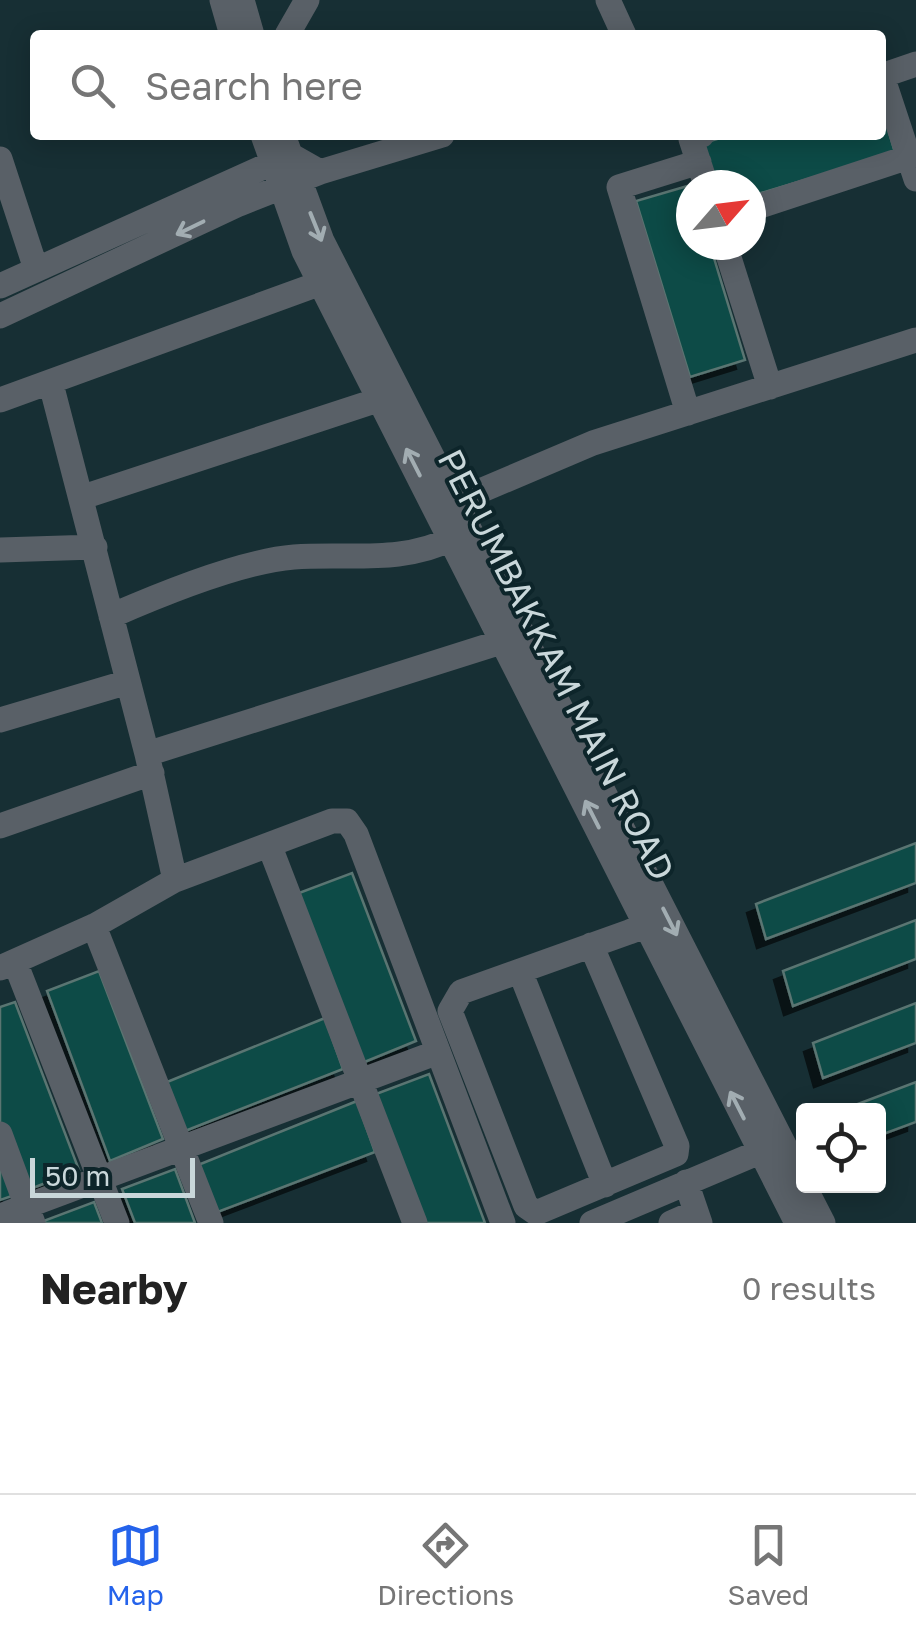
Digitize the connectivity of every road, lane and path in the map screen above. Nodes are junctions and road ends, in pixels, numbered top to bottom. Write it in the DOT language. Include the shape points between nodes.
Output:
graph roads {
  1 [pos="222,0"];
  2 [pos="242,0"];
  3 [pos="307,0"];
  4 [pos="608,0"];
  5 [pos="231,30"];
  6 [pos="251,30"];
  7 [pos="289,30"];
  8 [pos="622,30"];
  9 [pos="916,64"];
  10 [pos="886,75"];
  11 [pos="886,88"];
  12 [pos="426,140"];
  13 [pos="692,140"];
  14 [pos="281,151"];
  15 [pos="0,159"];
  16 [pos="912,168"];
  17 [pos="701,170"];
  18 [pos="676,177"];
  19 [pos="299,180"];
  20 [pos="766,205"];
  21 [pos="730,260"];
  22 [pos="36,270"];
  23 [pos="321,282"];
  24 [pos="0,286"];
  25 [pos="0,316"];
  26 [pos="916,340"];
  27 [pos="51,384"];
  28 [pos="770,386"];
  29 [pos="382,399"];
  30 [pos="0,400"];
  31 [pos="688,413"];
  32 [pos="83,497"];
  33 [pos="446,504"];
  34 [pos="453,538"];
  35 [pos="95,547"];
  36 [pos="0,550"];
  37 [pos="111,616"];
  38 [pos="504,640"];
  39 [pos="128,682"];
  40 [pos="0,720"];
  41 [pos="150,763"];
  42 [pos="0,826"];
  43 [pos="270,847"];
  44 [pos="175,880"];
  45 [pos="648,925"];
  46 [pos="94,926"];
  47 [pos="592,945"];
  48 [pos="7,964"];
  49 [pos="520,971"];
  50 [pos="438,1052"];
  51 [pos="361,1081"];
  52 [pos="0,1134"];
  53 [pos="772,1147"];
  54 [pos="181,1148"];
  55 [pos="796,1175"];
  56 [pos="100,1178"];
  57 [pos="686,1182"];
  58 [pos="605,1185"];
  59 [pos="808,1193"];
  60 [pos="30,1214"];
  61 [pos="0,1216"];
  62 [pos="698,1218"];
  63 [pos="597,1222"];
  64 [pos="117,1223"];
  65 [pos="211,1223"];
  66 [pos="414,1223"];
  67 [pos="503,1223"];
  68 [pos="670,1223"];
  69 [pos="797,1223"];
  70 [pos="823,1223"];
  1 -- 5 [label="street"];
  2 -- 6 [label="street"];
  3 -- 7 [label="street"];
  4 -- 8 [label="street"];
  9 -- 10 [label="street"];
  11 -- 16 [label="street"];
  12 -- 19 [label="street"];
  13 -- 17 [label="street"];
  14 -- 19 [label="street"];
  14 -- 19 [label="street, PERUMBAKKAM MAIN ROAD"];
  14 -- 22 [label="street"];
  15 -- 22 [label="street"];
  16 -- 20 [label="street"];
  18 -- 31 [label="street" via="618,187"];
  19 -- 23 [label="street, PERUMBAKKAM MAIN ROAD"];
  19 -- 25 [label="street, one-way"];
  19 -- 33 [label="street, PERUMBAKKAM MAIN ROAD, one-way"];
  21 -- 28 [label="street"];
  22 -- 24 [label="street"];
  23 -- 27 [label="street"];
  23 -- 29 [label="street, PERUMBAKKAM MAIN ROAD"];
  26 -- 28 [label="street"];
  27 -- 30 [label="street"];
  27 -- 32 [label="street"];
  28 -- 31 [label="street"];
  29 -- 32 [label="street"];
  33 -- 29 [label="street, PERUMBAKKAM MAIN ROAD, one-way"];
  31 -- 33 [label="street" via="546,460"];
  32 -- 35 [label="street"];
  33 -- 34 [label="street, PERUMBAKKAM MAIN ROAD"];
  33 -- 53 [label="street, PERUMBAKKAM MAIN ROAD, one-way"];
  34 -- 37 [label="street" via="406,554 291,557"];
  34 -- 38 [label="street, PERUMBAKKAM MAIN ROAD"];
  35 -- 36 [label="street"];
  35 -- 37 [label="street"];
  37 -- 39 [label="street"];
  38 -- 41 [label="street"];
  45 -- 38 [label="street, PERUMBAKKAM MAIN ROAD, one-way"];
  39 -- 40 [label="street"];
  39 -- 41 [label="street"];
  41 -- 42 [label="street"];
  41 -- 44 [label="street"];
  43 -- 44 [label="street"];
  43 -- 50 [label="street" via="347,821"];
  43 -- 51 [label="street"];
  44 -- 46 [label="street"];
  45 -- 47 [label="street"];
  53 -- 45 [label="street, PERUMBAKKAM MAIN ROAD, one-way"];
  46 -- 48 [label="street"];
  46 -- 54 [label="street"];
  47 -- 49 [label="street"];
  47 -- 58 [label="street" via="677,1146 670,1159"];
  48 -- 56 [label="street"];
  49 -- 58 [label="street"];
  49 -- 58 [label="street" via="460,992 450,1011 526,1206 536,1213"];
  50 -- 51 [label="street"];
  50 -- 67 [label="street"];
  51 -- 54 [label="street"];
  51 -- 66 [label="street"];
  52 -- 60 [label="street"];
  53 -- 55 [label="street, PERUMBAKKAM MAIN ROAD"];
  53 -- 57 [label="street"];
  53 -- 69 [label="street, PERUMBAKKAM MAIN ROAD"];
  54 -- 56 [label="street"];
  54 -- 65 [label="street"];
  56 -- 60 [label="street"];
  56 -- 64 [label="street"];
  57 -- 62 [label="street"];
  57 -- 63 [label="street"];
  59 -- 70 [label="street, PERUMBAKKAM MAIN ROAD"];
  60 -- 61 [label="street"];
  62 -- 68 [label="street"];
}
